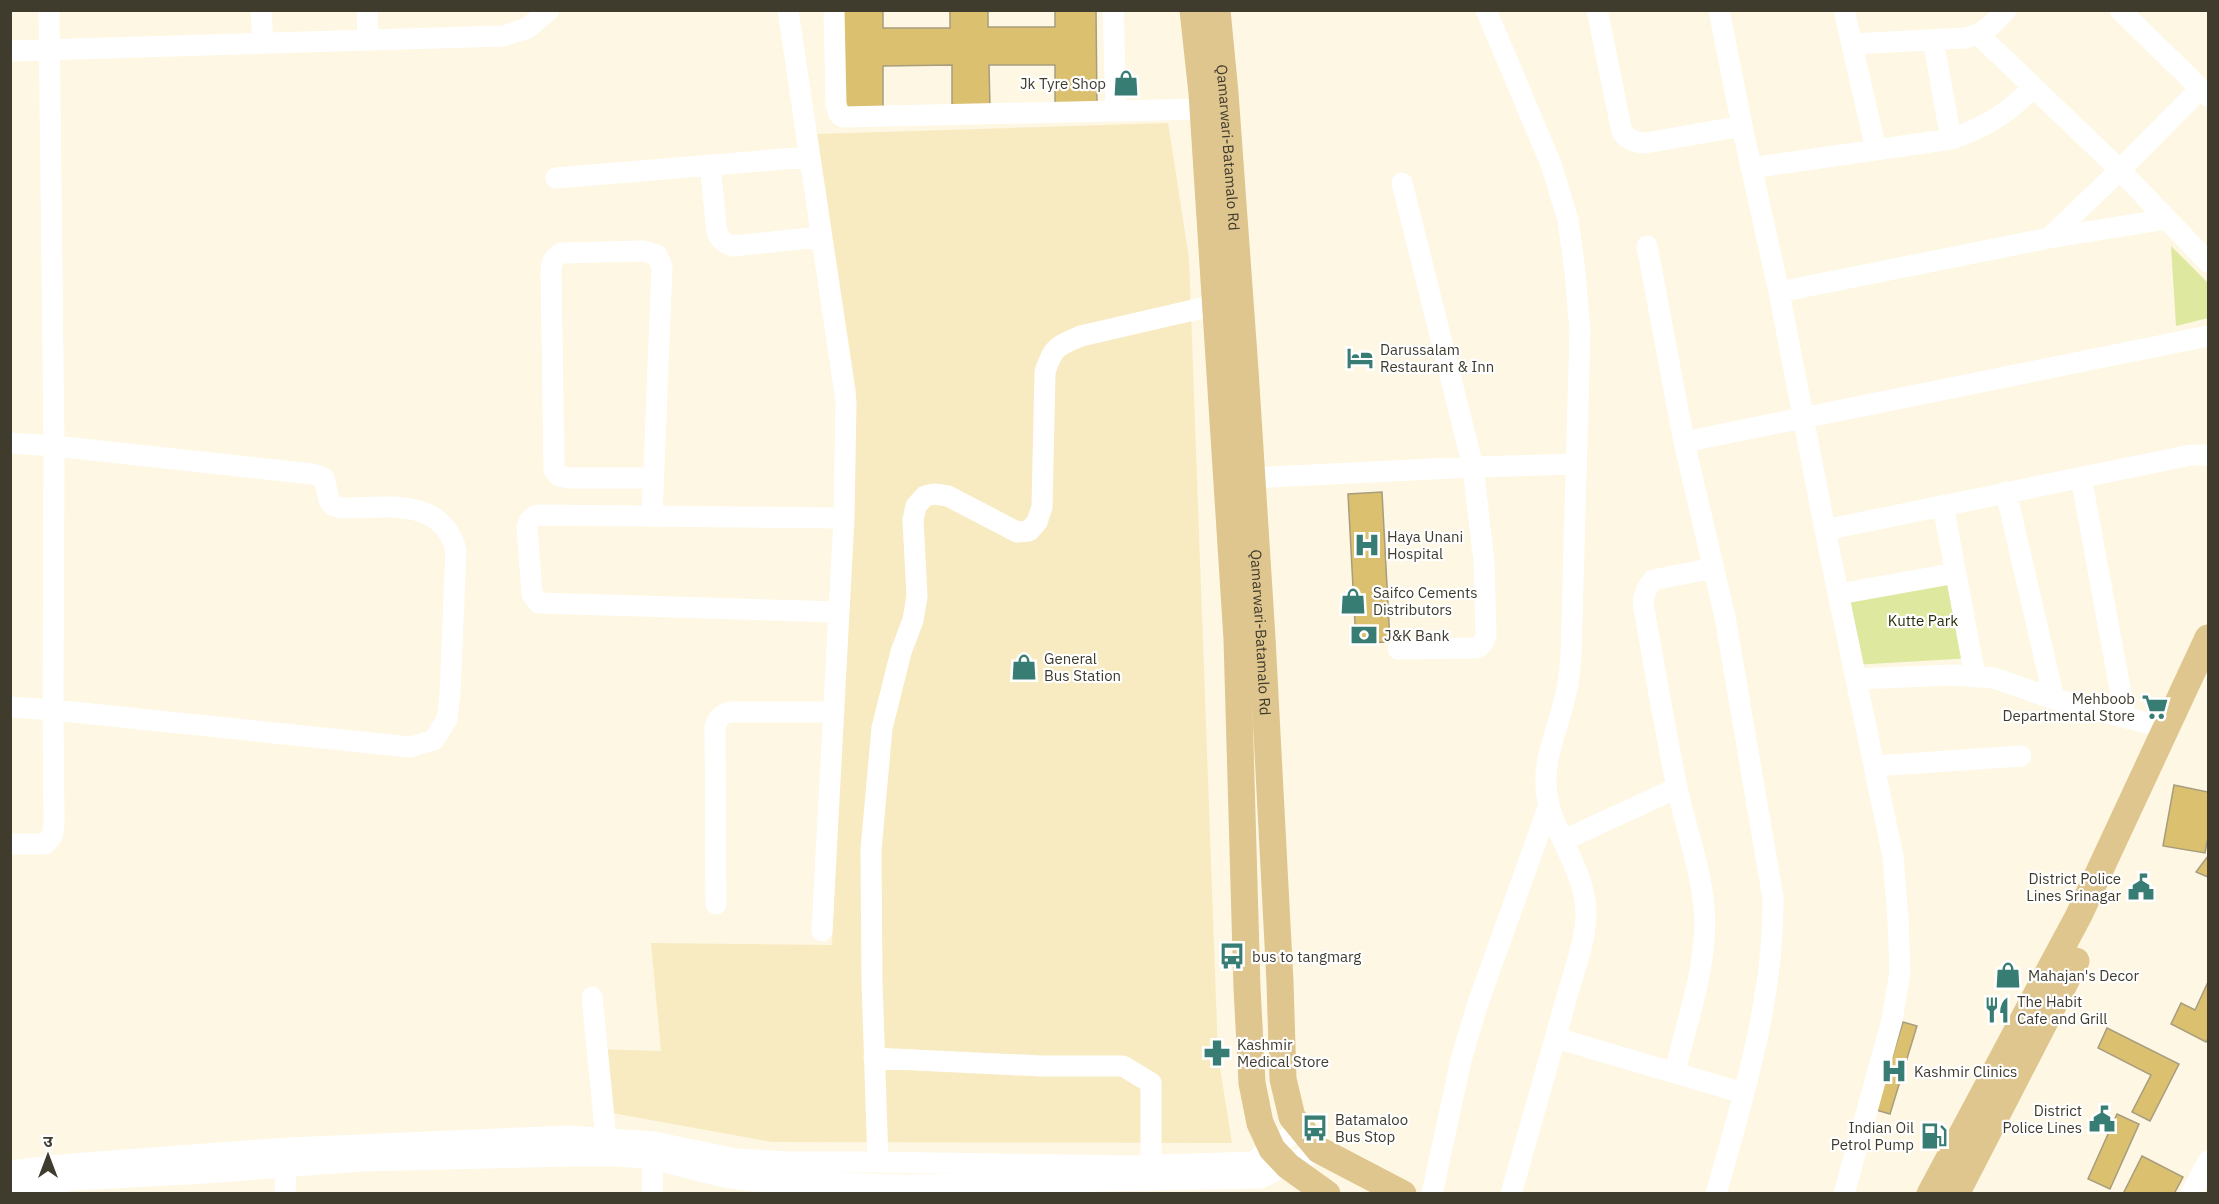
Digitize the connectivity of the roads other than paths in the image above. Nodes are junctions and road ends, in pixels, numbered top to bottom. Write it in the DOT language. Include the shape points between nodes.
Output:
graph roads {
  1 [pos="49,10"];
  2 [pos="261,10"];
  3 [pos="367,10"];
  4 [pos="549,10"];
  5 [pos="788,10"];
  6 [pos="834,10"];
  7 [pos="1113,10"];
  8 [pos="1193,10"];
  9 [pos="1217,10"];
  10 [pos="1486,10"];
  11 [pos="1598,10"];
  12 [pos="1719,10"];
  13 [pos="1844,10"];
  14 [pos="2007,10"];
  15 [pos="2120,10"];
  16 [pos="1979,35"];
  17 [pos="368,40"];
  18 [pos="1934,40"];
  19 [pos="263,44"];
  20 [pos="1852,44"];
  21 [pos="50,50"];
  22 [pos="10,51"];
  23 [pos="2033,87"];
  24 [pos="2204,92"];
  25 [pos="1203,109"];
  26 [pos="1116,111"];
  27 [pos="1742,126"];
  28 [pos="1951,139"];
  29 [pos="1876,150"];
  30 [pos="809,158"];
  31 [pos="710,165"];
  32 [pos="1751,168"];
  33 [pos="2120,170"];
  34 [pos="556,178"];
  35 [pos="1402,183"];
  36 [pos="2167,219"];
  37 [pos="821,237"];
  38 [pos="2049,238"];
  39 [pos="1647,246"];
  40 [pos="2208,262"];
  41 [pos="1779,292"];
  42 [pos="1215,305"];
  43 [pos="2208,336"];
  44 [pos="1803,418"];
  45 [pos="1684,442"];
  46 [pos="10,443"];
  47 [pos="54,446"];
  48 [pos="2208,455"];
  49 [pos="1576,464"];
  50 [pos="1473,467"];
  51 [pos="2081,477"];
  52 [pos="653,478"];
  53 [pos="1252,478"];
  54 [pos="2006,492"];
  55 [pos="1943,505"];
  56 [pos="652,516"];
  57 [pos="844,518"];
  58 [pos="1825,530"];
  59 [pos="1714,568"];
  60 [pos="1956,573"];
  61 [pos="1839,594"];
  62 [pos="839,612"];
  63 [pos="2208,638"];
  64 [pos="1398,649"];
  65 [pos="1975,676"];
  66 [pos="2208,677"];
  67 [pos="1856,679"];
  68 [pos="2054,699"];
  69 [pos="10,707"];
  70 [pos="53,710"];
  71 [pos="834,712"];
  72 [pos="2125,716"];
  73 [pos="2166,728"];
  74 [pos="2021,756"];
  75 [pos="1875,766"];
  76 [pos="1677,788"];
  77 [pos="1549,805"];
  78 [pos="1564,840"];
  79 [pos="10,844"];
  80 [pos="716,904"];
  81 [pos="822,931"];
  82 [pos="592,997"];
  83 [pos="1556,1038"];
  84 [pos="874,1058"];
  85 [pos="1674,1072"];
  86 [pos="1743,1093"];
  87 [pos="1301,1128"];
  88 [pos="606,1138"];
  89 [pos="1319,1150"];
  90 [pos="653,1159"];
  91 [pos="2208,1161"];
  92 [pos="878,1162"];
  93 [pos="1151,1166"];
  94 [pos="286,1167"];
  95 [pos="1267,1170"];
  96 [pos="10,1171"];
  97 [pos="72,1172"];
  98 [pos="10,1189"];
  99 [pos="285,1194"];
  100 [pos="652,1194"];
  101 [pos="1327,1194"];
  102 [pos="1403,1194"];
  103 [pos="1432,1194"];
  104 [pos="1511,1194"];
  105 [pos="1716,1194"];
  106 [pos="1844,1194"];
  107 [pos="1930,1194"];
  108 [pos="1956,1194"];
  109 [pos="2191,1194"];
  1 -- 21 [label="street"];
  2 -- 19 [label="street"];
  3 -- 17 [label="street"];
  4 -- 17 [label="street" via="528,28 503,36"];
  5 -- 30 [label="street"];
  6 -- 26 [label="street" via="836,104 843,117"];
  7 -- 26 [label="street"];
  8 -- 25 [label="main road, Qamarwari-Batamalo Rd"];
  9 -- 53 [label="main road, Qamarwari-Batamalo Rd"];
  10 -- 49 [label="street" via="1551,164 1568,220 1580,331"];
  11 -- 27 [label="street" via="1622,132 1627,139 1646,143"];
  12 -- 27 [label="street"];
  13 -- 20 [label="street"];
  14 -- 16 [label="street"];
  15 -- 24 [label="street"];
  16 -- 18 [label="street"];
  16 -- 23 [label="street"];
  17 -- 19 [label="street"];
  18 -- 20 [label="street"];
  18 -- 28 [label="street"];
  19 -- 21 [label="street"];
  20 -- 29 [label="street"];
  21 -- 22 [label="street"];
  21 -- 47 [label="street"];
  23 -- 28 [label="street" via="1998,118"];
  23 -- 33 [label="street"];
  24 -- 33 [label="street"];
  25 -- 26 [label="street"];
  25 -- 42 [label="main road, Qamarwari-Batamalo Rd"];
  27 -- 32 [label="street"];
  28 -- 29 [label="street"];
  29 -- 32 [label="street"];
  30 -- 31 [label="street"];
  30 -- 37 [label="street"];
  31 -- 34 [label="street"];
  31 -- 37 [label="street" via="717,232 725,243 733,246"];
  32 -- 41 [label="street"];
  33 -- 36 [label="street"];
  33 -- 38 [label="street"];
  35 -- 50 [label="street"];
  36 -- 38 [label="street"];
  36 -- 40 [label="street"];
  37 -- 57 [label="street" via="846,401"];
  38 -- 41 [label="street"];
  39 -- 45 [label="street"];
  41 -- 44 [label="street"];
  42 -- 84 [label="street" via="1081,336 1051,353 1045,372 1042,507 1029,531 1017,532 948,496 925,496 916,506 913,520 917,596 882,728 871,850"];
  42 -- 95 [label="main road, Qamarwari-Batamalo Rd" via="1237,639 1251,1083"];
  43 -- 44 [label="street"];
  44 -- 45 [label="street"];
  44 -- 58 [label="street"];
  45 -- 59 [label="street"];
  46 -- 47 [label="street"];
  47 -- 70 [label="street"];
  47 -- 70 [label="street" via="313,474 324,478 329,500 341,508 427,512 452,535 456,550 447,719 434,740 427,743 410,747"];
  48 -- 51 [label="street"];
  49 -- 50 [label="street"];
  49 -- 77 [label="street" via="1571,656 1567,692 1548,764 1545,785"];
  50 -- 53 [label="street"];
  50 -- 64 [label="street" via="1484,562 1484,641 1475,648"];
  51 -- 54 [label="street"];
  51 -- 72 [label="street"];
  52 -- 52 [label="street" via="660,261 657,255 643,251 562,253 552,262 551,270 554,470 569,478"];
  52 -- 56 [label="street"];
  53 -- 87 [label="main road, Qamarwari-Batamalo Rd" via="1283,1079 1292,1117"];
  54 -- 55 [label="street"];
  54 -- 68 [label="street"];
  55 -- 58 [label="street"];
  55 -- 60 [label="street"];
  56 -- 57 [label="street"];
  56 -- 62 [label="street" via="534,516 527,527 535,600 546,604"];
  57 -- 62 [label="street"];
  58 -- 61 [label="street"];
  59 -- 76 [label="street" via="1653,580 1644,597"];
  59 -- 86 [label="street" via="1773,898 1769,966"];
  60 -- 61 [label="street"];
  60 -- 65 [label="street"];
  61 -- 67 [label="street"];
  62 -- 71 [label="street"];
  63 -- 73 [label="main road"];
  65 -- 67 [label="street"];
  65 -- 68 [label="street" via="1994,678"];
  66 -- 108 [label="main road" via="2096,921"];
  67 -- 75 [label="street"];
  68 -- 72 [label="street"];
  69 -- 70 [label="street"];
  70 -- 79 [label="street" via="52,836 45,844"];
  71 -- 80 [label="street" via="730,712 717,720"];
  71 -- 81 [label="street"];
  72 -- 73 [label="street"];
  73 -- 107 [label="main road" via="2079,915"];
  74 -- 75 [label="street"];
  75 -- 106 [label="street" via="1893,857 1900,972 1892,1020"];
  76 -- 78 [label="street"];
  76 -- 85 [label="street" via="1700,882 1704,938"];
  77 -- 78 [label="street"];
  77 -- 103 [label="street" via="1477,1006"];
  78 -- 83 [label="street" via="1586,898 1586,919"];
  82 -- 88 [label="street"];
  83 -- 85 [label="street"];
  83 -- 104 [label="street"];
  84 -- 92 [label="street"];
  84 -- 93 [label="street" via="1123,1066 1151,1083"];
  85 -- 86 [label="street"];
  86 -- 105 [label="street"];
  87 -- 89 [label="main road, Qamarwari-Batamalo Rd"];
  87 -- 95 [label="street"];
  88 -- 92 [label="street" via="654,1142 736,1159"];
  88 -- 97 [label="street" via="569,1136 288,1149"];
  89 -- 95 [label="street"];
  89 -- 102 [label="main road, Qamarwari-Batamalo Rd"];
  90 -- 94 [label="street" via="620,1156 361,1161"];
  90 -- 95 [label="street" via="754,1181 908,1185"];
  90 -- 100 [label="street"];
  91 -- 109 [label="street"];
  92 -- 93 [label="street"];
  93 -- 95 [label="street"];
  94 -- 97 [label="street"];
  94 -- 99 [label="street"];
  95 -- 101 [label="main road"];
  96 -- 97 [label="street"];
  97 -- 98 [label="street"];
}
